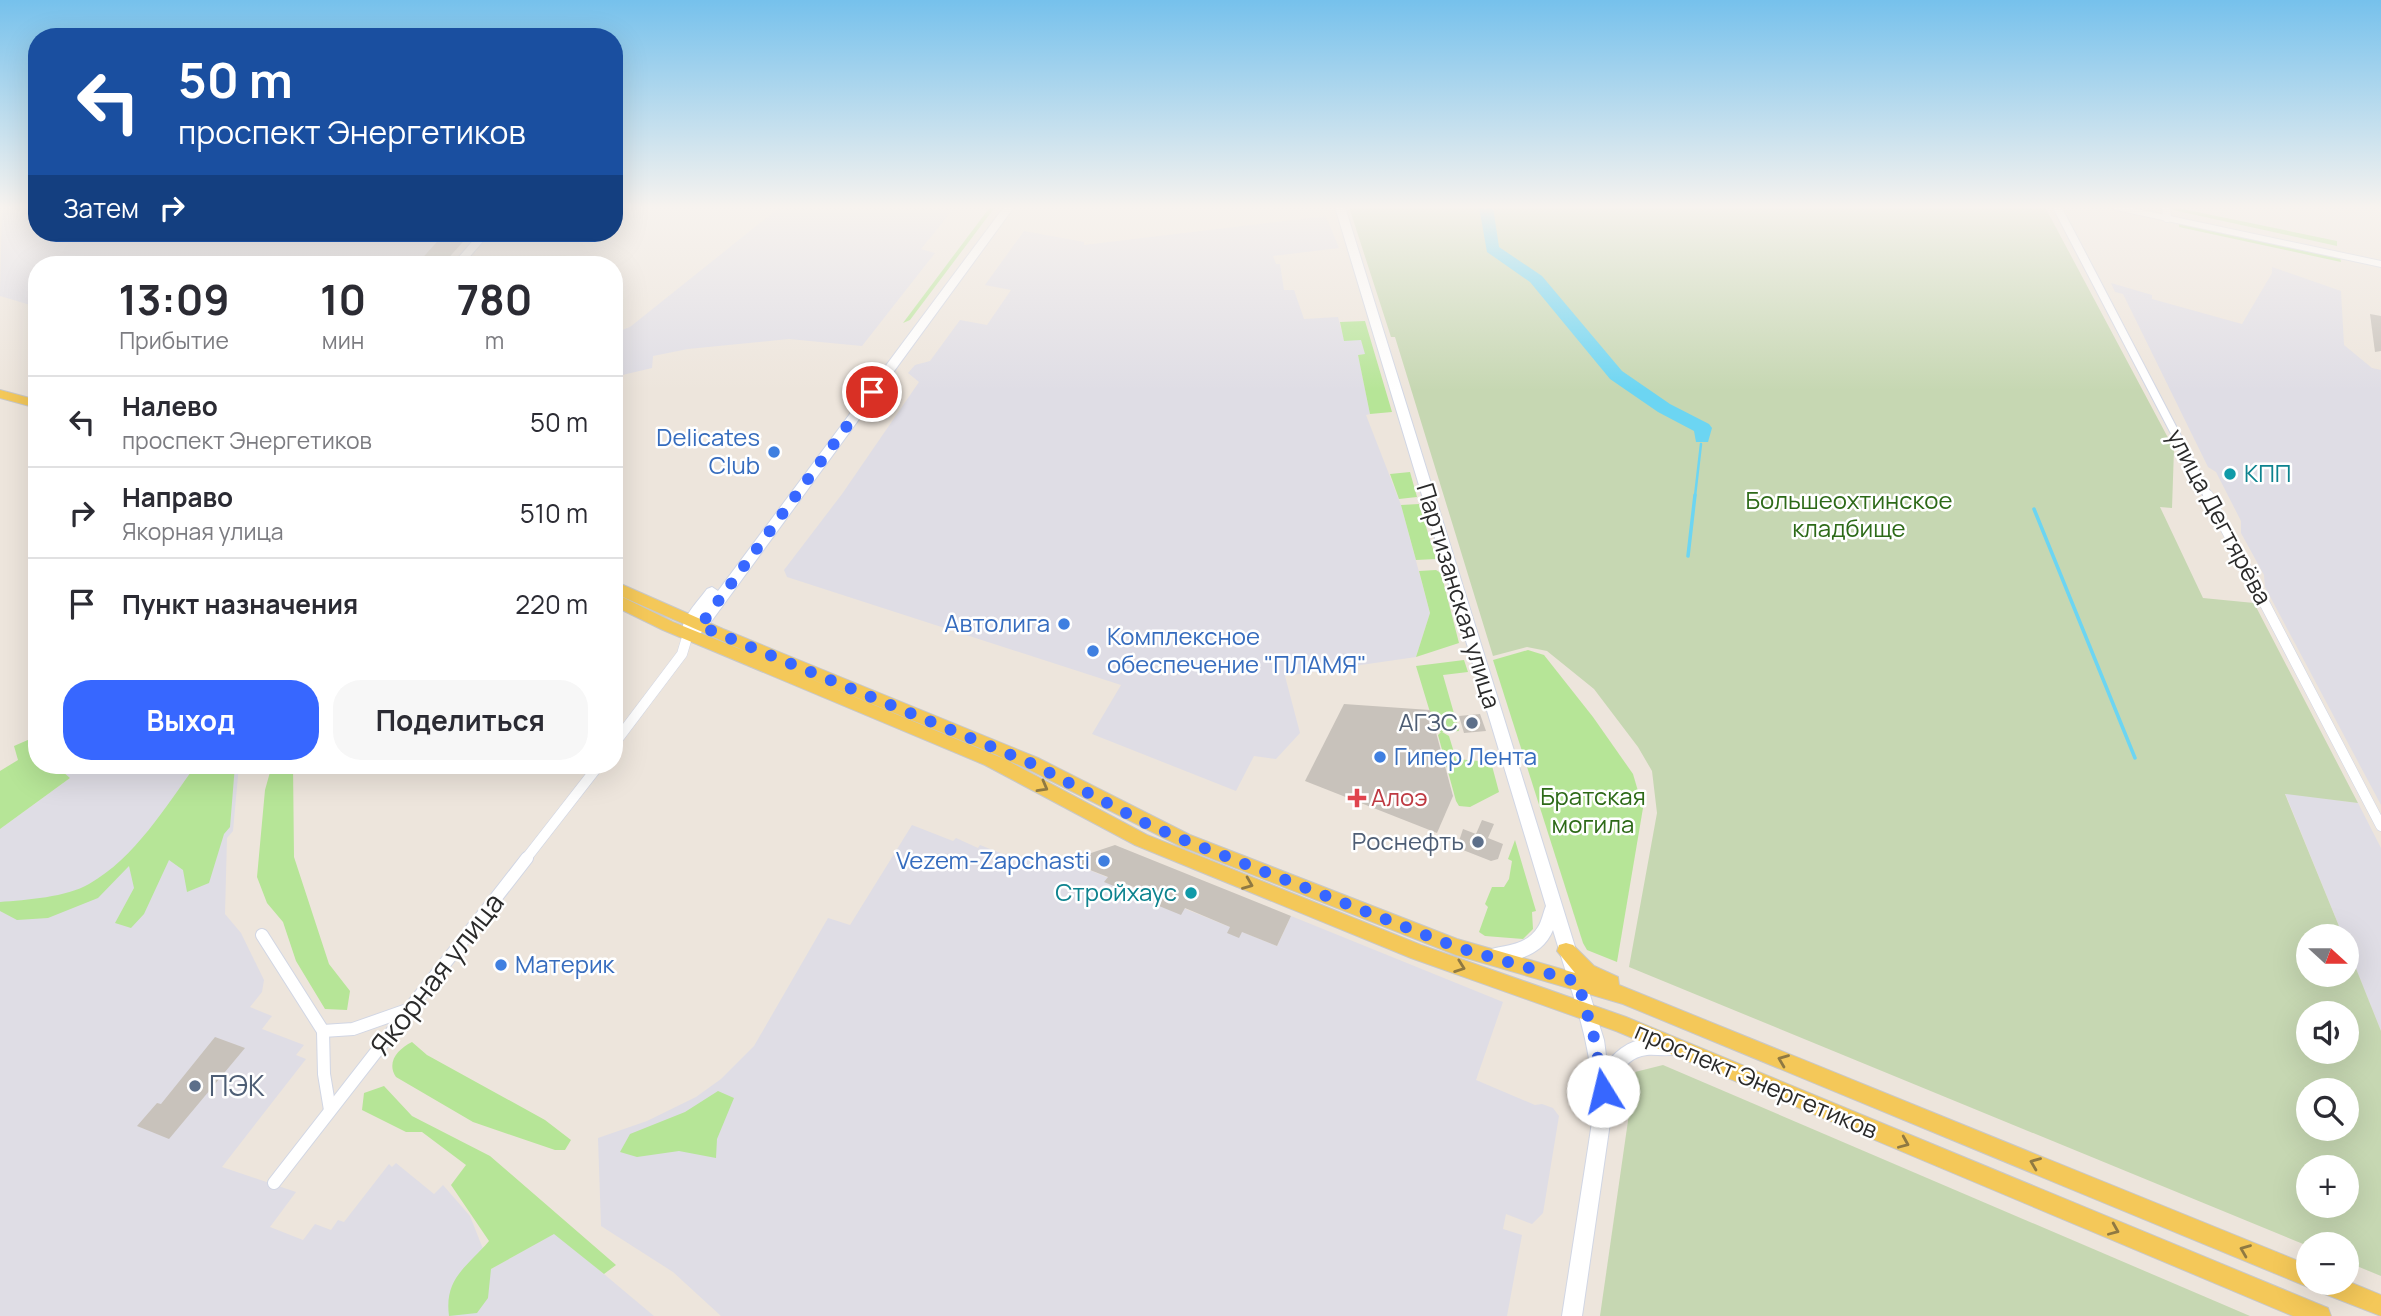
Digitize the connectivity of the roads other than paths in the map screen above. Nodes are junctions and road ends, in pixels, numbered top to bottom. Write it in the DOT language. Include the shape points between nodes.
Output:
graph roads {
  1 [pos="955,268"];
  2 [pos="963,268"];
  3 [pos="1359,268"];
  4 [pos="2089,268"];
  5 [pos="0,394"];
  6 [pos="28,402"];
  7 [pos="623,591"];
  8 [pos="623,602"];
  9 [pos="693,628"];
  10 [pos="623,732"];
  11 [pos="591,774"];
  12 [pos="2381,826"];
  13 [pos="1553,909"];
  14 [pos="262,935"];
  15 [pos="1566,951"];
  16 [pos="1487,957"];
  17 [pos="1578,982"];
  18 [pos="412,1008"];
  19 [pos="1587,1012"];
  20 [pos="1678,1017"];
  21 [pos="323,1031"];
  22 [pos="1683,1050"];
  23 [pos="1603,1091"];
  24 [pos="330,1110"];
  25 [pos="274,1183"];
  26 [pos="2296,1271"];
  27 [pos="2354,1295"];
  28 [pos="2381,1306"];
  29 [pos="1573,1316"];
  30 [pos="2320,1316"];
  1 -- 9 [label="street"];
  2 -- 9 [label="street"];
  3 -- 13 [label="street, Партизанская улица"];
  4 -- 12 [label="street, улица Дегтярёва"];
  5 -- 6 [label="main road"];
  7 -- 9 [label="main road, проспект Энергетиков"];
  8 -- 9 [label="main road, проспект Энергетиков"];
  9 -- 10 [label="street" via="682,653"];
  9 -- 16 [label="main road, проспект Энергетиков" via="1033,764 1149,825"];
  9 -- 19 [label="main road, проспект Энергетиков, one-way" via="991,760 1141,841 1418,952"];
  11 -- 18 [label="street, Якорная улица"];
  13 -- 15 [label="street, Партизанская улица"];
  13 -- 16 [label="street" via="1537,943"];
  14 -- 21 [label="street"];
  15 -- 17 [label="street, Партизанская улица"];
  15 -- 20 [label="main road" via="1596,978 1663,1004"];
  16 -- 17 [label="main road, проспект Энергетиков"];
  17 -- 19 [label="street, Партизанская улица"];
  17 -- 20 [label="main road, проспект Энергетиков"];
  18 -- 21 [label="street" via="353,1029"];
  18 -- 24 [label="street, Якорная улица"];
  19 -- 22 [label="main road, проспект Энергетиков"];
  19 -- 23 [label="street, Партизанская улица"];
  26 -- 20 [label="main road, проспект Энергетиков, one-way"];
  21 -- 24 [label="street"];
  22 -- 23 [label="street" via="1643,1046 1629,1050"];
  22 -- 30 [label="main road, проспект Энергетиков, one-way"];
  23 -- 29 [label="street, Партизанская улица"];
  24 -- 25 [label="street, Якорная улица"];
  27 -- 28 [label="main road"];
}
